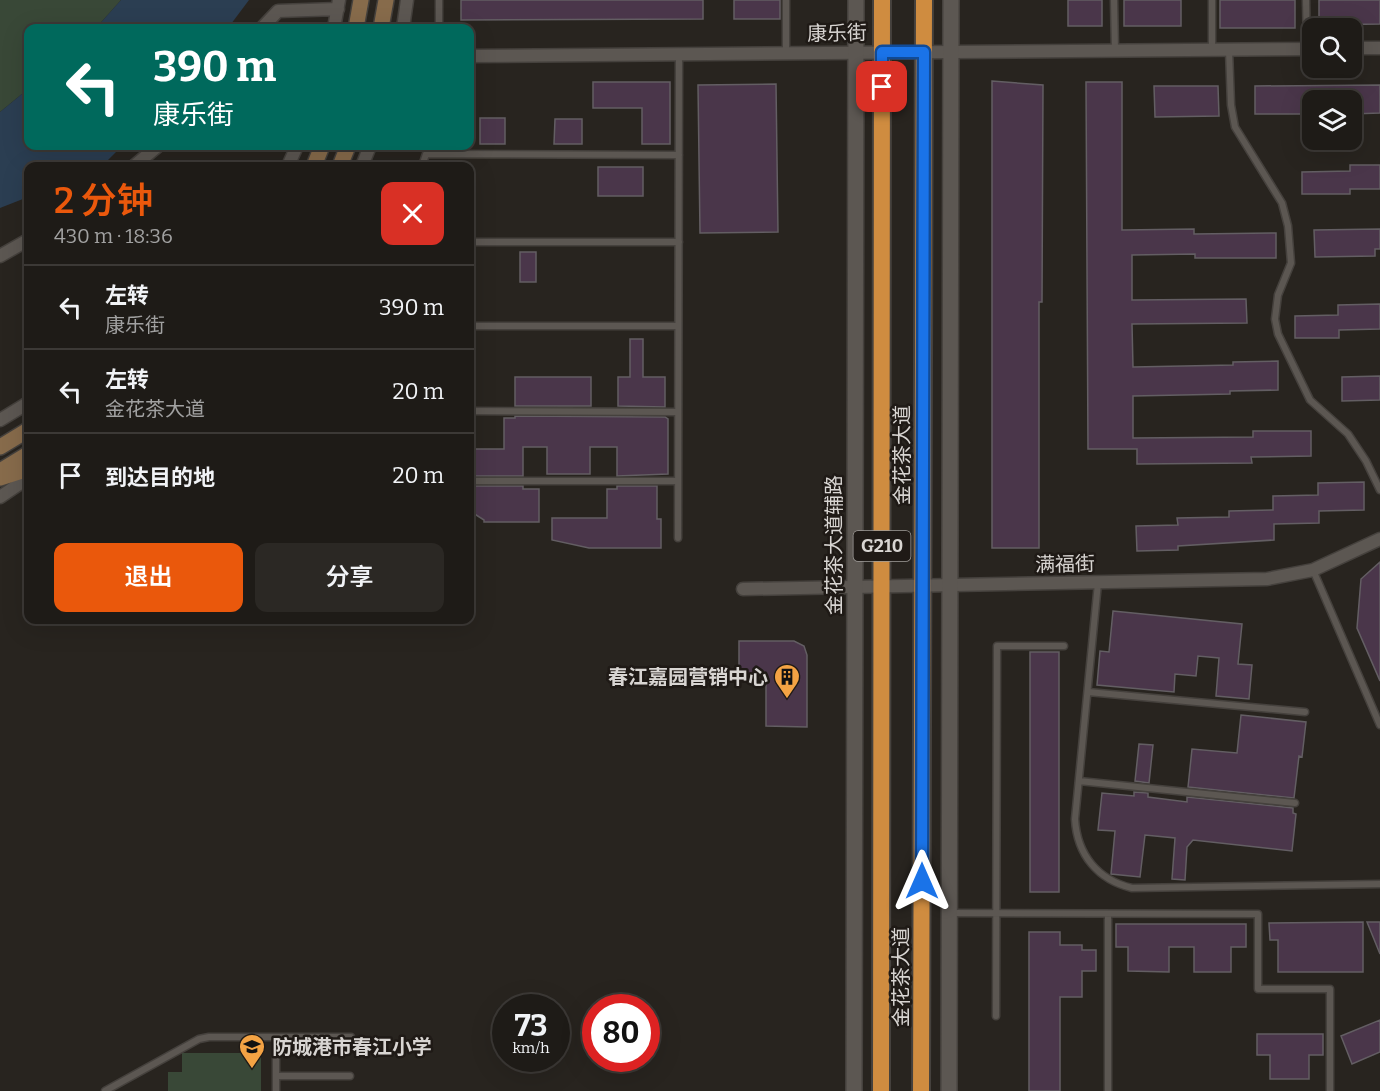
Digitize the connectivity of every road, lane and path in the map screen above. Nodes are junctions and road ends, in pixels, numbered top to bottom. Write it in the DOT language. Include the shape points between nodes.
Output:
graph roads {
  1 [pos="361,0"];
  2 [pos="386,0"];
  3 [pos="407,0"];
  4 [pos="439,0"];
  5 [pos="786,0"];
  6 [pos="856,0"];
  7 [pos="882,0"];
  8 [pos="924,0"];
  9 [pos="951,0"];
  10 [pos="1114,0"];
  11 [pos="1212,0"];
  12 [pos="1306,0"];
  13 [pos="339,4"];
  14 [pos="1307,18"];
  15 [pos="266,24"];
  16 [pos="335,24"];
  17 [pos="357,24"];
  18 [pos="382,24"];
  19 [pos="404,24"];
  20 [pos="440,24"];
  21 [pos="1362,48"];
  22 [pos="1380,48"];
  23 [pos="1229,49"];
  24 [pos="1302,49"];
  25 [pos="1115,50"];
  26 [pos="1212,50"];
  27 [pos="856,52"];
  28 [pos="882,52"];
  29 [pos="924,52"];
  30 [pos="951,52"];
  31 [pos="786,53"];
  32 [pos="679,54"];
  33 [pos="474,56"];
  34 [pos="153,150"];
  35 [pos="679,155"];
  36 [pos="139,162"];
  37 [pos="423,162"];
  38 [pos="24,242"];
  39 [pos="474,242"];
  40 [pos="679,242"];
  41 [pos="0,256"];
  42 [pos="474,326"];
  43 [pos="678,326"];
  44 [pos="24,405"];
  45 [pos="474,411"];
  46 [pos="678,412"];
  47 [pos="0,420"];
  48 [pos="24,432"];
  49 [pos="0,447"];
  50 [pos="24,456"];
  51 [pos="24,470"];
  52 [pos="0,471"];
  53 [pos="0,478"];
  54 [pos="24,481"];
  55 [pos="474,481"];
  56 [pos="678,481"];
  57 [pos="1380,490"];
  58 [pos="0,497"];
  59 [pos="678,538"];
  60 [pos="1380,539"];
  61 [pos="1313,570"];
  62 [pos="1098,583"];
  63 [pos="922,586"];
  64 [pos="950,586"];
  65 [pos="855,587"];
  66 [pos="881,587"];
  67 [pos="743,589"];
  68 [pos="1064,646"];
  69 [pos="1088,692"];
  70 [pos="1305,712"];
  71 [pos="1380,725"];
  72 [pos="1079,782"];
  73 [pos="1295,803"];
  74 [pos="1380,884"];
  75 [pos="949,913"];
  76 [pos="996,914"];
  77 [pos="1108,914"];
  78 [pos="996,1016"];
  79 [pos="276,1037"];
  80 [pos="351,1037"];
  81 [pos="276,1076"];
  82 [pos="350,1076"];
  83 [pos="105,1091"];
  84 [pos="276,1091"];
  85 [pos="854,1091"];
  86 [pos="881,1091"];
  87 [pos="921,1091"];
  88 [pos="949,1091"];
  89 [pos="1108,1091"];
  90 [pos="1330,1091"];
  1 -- 17 [label="main road"];
  2 -- 18 [label="main road"];
  3 -- 19 [label="street"];
  4 -- 20 [label="lane"];
  5 -- 31 [label="lane"];
  6 -- 27 [label="street, 金花茶大道辅路"];
  7 -- 28 [label="highway, 金花茶大道 / G210"];
  8 -- 29 [label="highway, 金花茶大道 / G210"];
  9 -- 30 [label="street"];
  10 -- 25 [label="lane"];
  11 -- 26 [label="lane"];
  12 -- 14 [label="lane"];
  13 -- 15 [label="street" via="278,10"];
  13 -- 16 [label="street"];
  21 -- 22 [label="street"];
  23 -- 24 [label="street, 康乐街"];
  23 -- 26 [label="street, 康乐街"];
  23 -- 57 [label="lane" via="1235,127 1282,203 1288,226 1291,263 1278,295 1278,334 1310,400 1348,434"];
  25 -- 26 [label="street, 康乐街"];
  25 -- 30 [label="street, 康乐街"];
  27 -- 28 [label="street, 康乐街"];
  27 -- 31 [label="street, 康乐街"];
  27 -- 65 [label="street, 金花茶大道辅路"];
  28 -- 29 [label="street, 康乐街"];
  28 -- 66 [label="highway, 金花茶大道 / G210"];
  29 -- 30 [label="street, 康乐街"];
  29 -- 63 [label="highway, 金花茶大道 / G210"];
  30 -- 64 [label="street"];
  31 -- 32 [label="street, 康乐街"];
  32 -- 33 [label="street, 康乐街"];
  32 -- 35 [label="lane"];
  34 -- 36 [label="street"];
  35 -- 37 [label="lane" via="426,154"];
  35 -- 40 [label="lane"];
  38 -- 41 [label="street"];
  39 -- 40 [label="lane"];
  40 -- 43 [label="lane"];
  42 -- 43 [label="lane"];
  43 -- 46 [label="lane"];
  44 -- 47 [label="street"];
  45 -- 46 [label="lane"];
  46 -- 56 [label="lane"];
  48 -- 49 [label="main road"];
  50 -- 52 [label="main road"];
  51 -- 53 [label="main road"];
  54 -- 58 [label="street"];
  55 -- 56 [label="lane"];
  56 -- 59 [label="lane"];
  60 -- 61 [label="street, 满福街"];
  61 -- 62 [label="street, 满福街" via="1266,579"];
  61 -- 71 [label="lane"];
  62 -- 64 [label="street, 满福街"];
  62 -- 69 [label="lane"];
  63 -- 64 [label="street, 满福街"];
  63 -- 66 [label="street, 满福街"];
  63 -- 87 [label="highway, 金花茶大道 / G210"];
  64 -- 75 [label="street"];
  65 -- 66 [label="street, 满福街"];
  65 -- 67 [label="street, 满福街"];
  65 -- 85 [label="street, 金花茶大道辅路"];
  66 -- 86 [label="highway, 金花茶大道 / G210"];
  68 -- 76 [label="lane" via="997,646"];
  69 -- 70 [label="lane"];
  69 -- 72 [label="lane"];
  72 -- 73 [label="lane"];
  72 -- 74 [label="lane" via="1076,819 1081,848 1101,874 1121,885 1132,888"];
  75 -- 76 [label="lane"];
  75 -- 88 [label="street"];
  76 -- 77 [label="lane"];
  76 -- 78 [label="lane"];
  77 -- 89 [label="lane"];
  77 -- 90 [label="lane" via="1258,914 1258,989 1330,989"];
  79 -- 80 [label="lane"];
  79 -- 81 [label="lane"];
  79 -- 83 [label="lane" via="199,1040"];
  81 -- 82 [label="lane"];
  81 -- 84 [label="lane"];
}
